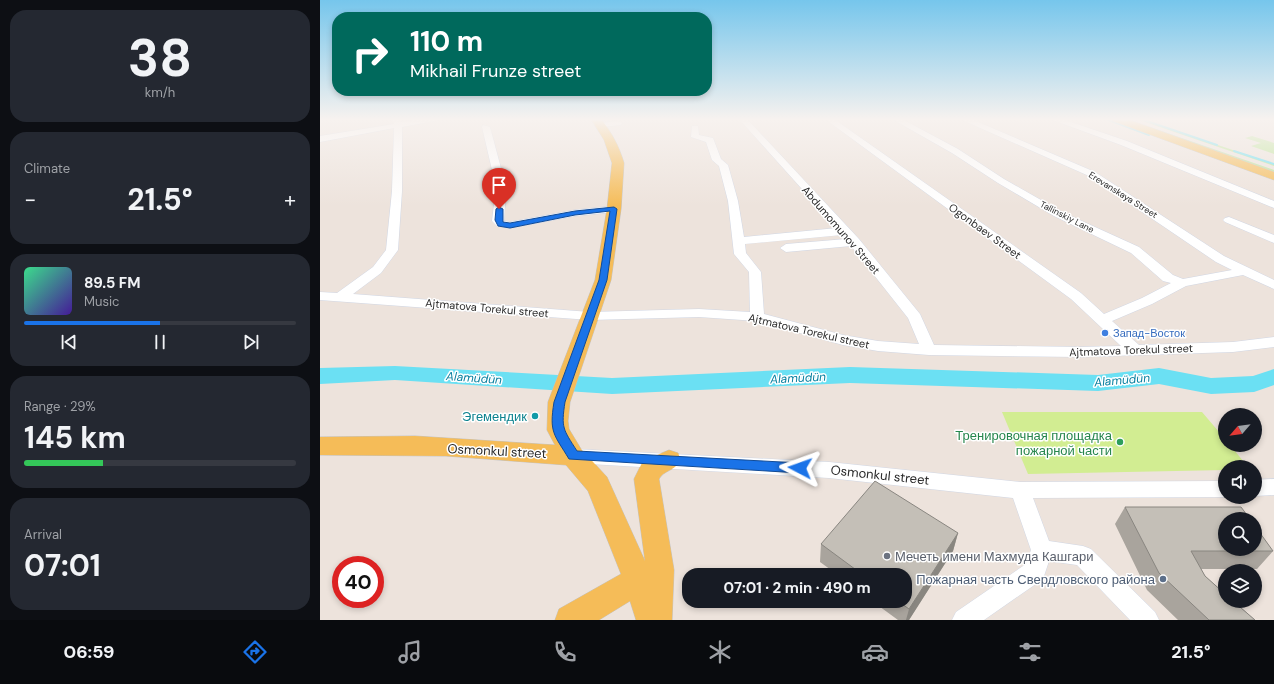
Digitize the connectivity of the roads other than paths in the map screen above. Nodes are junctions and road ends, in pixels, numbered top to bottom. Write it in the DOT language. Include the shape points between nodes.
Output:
graph roads {
  1 [pos="397,148"];
  2 [pos="492,148"];
  3 [pos="614,148"];
  4 [pos="713,148"];
  5 [pos="769,148"];
  6 [pos="869,148"];
  7 [pos="949,148"];
  8 [pos="1031,148"];
  9 [pos="1136,148"];
  10 [pos="1197,148"];
  11 [pos="1216,148"];
  12 [pos="1274,168"];
  13 [pos="1274,176"];
  14 [pos="1274,205"];
  15 [pos="614,209"];
  16 [pos="1228,220"];
  17 [pos="845,231"];
  18 [pos="1274,239"];
  19 [pos="738,241"];
  20 [pos="855,242"];
  21 [pos="786,248"];
  22 [pos="1245,271"];
  23 [pos="1182,283"];
  24 [pos="1274,285"];
  25 [pos="320,296"];
  26 [pos="342,296"];
  27 [pos="590,316"];
  28 [pos="757,317"];
  29 [pos="1103,319"];
  30 [pos="1274,342"];
  31 [pos="929,350"];
  32 [pos="1135,350"];
  33 [pos="320,446"];
  34 [pos="573,456"];
  35 [pos="669,460"];
  36 [pos="1274,487"];
  37 [pos="1262,488"];
  38 [pos="1218,489"];
  39 [pos="1020,490"];
  40 [pos="1042,550"];
  41 [pos="638,580"];
  42 [pos="570,620"];
  43 [pos="651,620"];
  44 [pos="657,620"];
  45 [pos="964,620"];
  46 [pos="1148,620"];
  1 -- 26 [label="street" via="397,191 392,250 377,270"];
  2 -- 15 [label="street" via="501,187 498,220 501,224 510,225"];
  3 -- 15 [label="main road" via="618,163"];
  4 -- 19 [label="street" via="717,160 723,165 733,201"];
  5 -- 17 [label="street, Abdumomunov Street"];
  6 -- 29 [label="street, Ogonbaev Street" via="1076,296"];
  7 -- 23 [label="street, Tallinskiy Lane" via="1058,214 1135,250 1168,278"];
  8 -- 22 [label="street, Erevanskaya Street" via="1092,174 1220,259"];
  9 -- 14 [label="street"];
  10 -- 13 [label="main road"];
  11 -- 12 [label="main road"];
  15 -- 27 [label="main road" via="603,280"];
  16 -- 18 [label="street"];
  17 -- 19 [label="street"];
  17 -- 20 [label="street, Abdumomunov Street"];
  19 -- 28 [label="street" via="740,254 755,272"];
  20 -- 21 [label="street"];
  20 -- 31 [label="street, Abdumomunov Street" via="915,317"];
  22 -- 23 [label="street"];
  22 -- 24 [label="street, Erevanskaya Street"];
  23 -- 29 [label="street"];
  25 -- 26 [label="street, Ajtmatova Torekul street"];
  26 -- 27 [label="street, Ajtmatova Torekul street"];
  27 -- 28 [label="street, Ajtmatova Torekul street" via="699,313"];
  27 -- 34 [label="main road" via="559,402 558,430"];
  28 -- 31 [label="street, Ajtmatova Torekul street" via="843,340"];
  29 -- 32 [label="street, Ogonbaev Street"];
  30 -- 32 [label="street, Ajtmatova Torekul street" via="1232,347"];
  31 -- 32 [label="street, Ajtmatova Torekul street"];
  33 -- 34 [label="main road, Osmonkul street" via="392,445"];
  34 -- 35 [label="street, Osmonkul street"];
  34 -- 41 [label="main road" via="598,485"];
  35 -- 39 [label="street, Osmonkul street" via="829,470"];
  35 -- 44 [label="main road" via="652,468 646,479 660,570"];
  36 -- 37 [label="street"];
  38 -- 39 [label="street, Osmonkul street"];
  39 -- 40 [label="street"];
  40 -- 45 [label="street" via="1035,571"];
  40 -- 46 [label="street" via="1084,556"];
  41 -- 42 [label="main road"];
  41 -- 43 [label="main road"];
}
